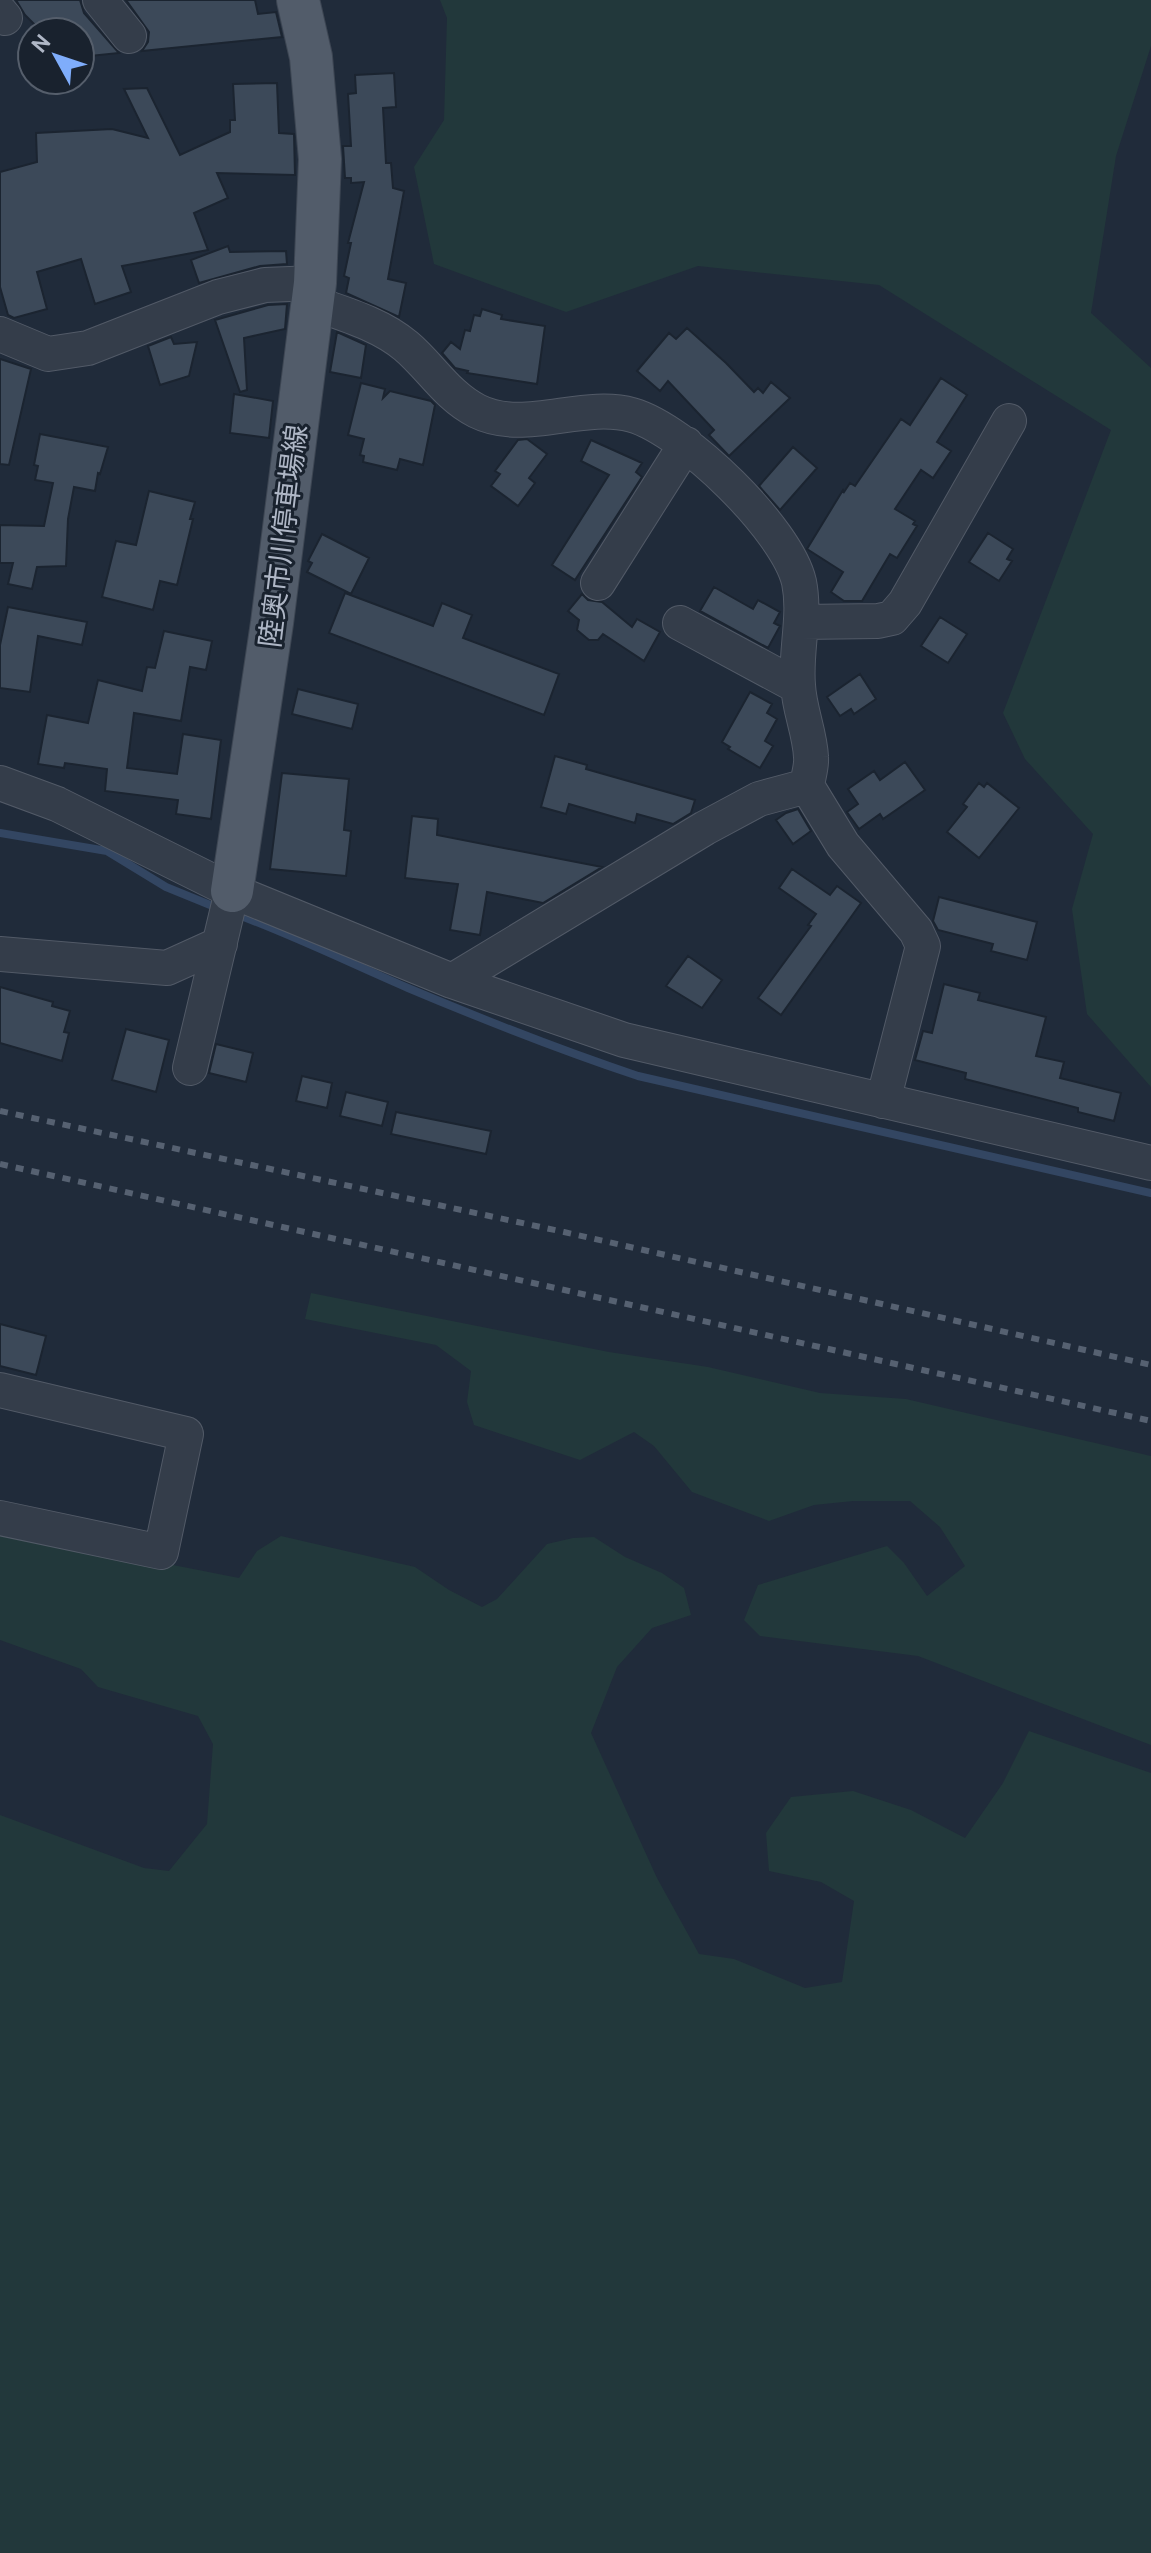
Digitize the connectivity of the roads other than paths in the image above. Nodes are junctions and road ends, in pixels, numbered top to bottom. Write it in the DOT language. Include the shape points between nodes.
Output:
graph roads {
  1 [pos="100,0"];
  2 [pos="298,0"];
  3 [pos="129,36"];
  4 [pos="314,293"];
  5 [pos="0,334"];
  6 [pos="1009,421"];
  7 [pos="686,444"];
  8 [pos="598,583"];
  9 [pos="801,622"];
  10 [pos="680,623"];
  11 [pos="797,686"];
  12 [pos="0,783"];
  13 [pos="807,786"];
  14 [pos="232,891"];
  15 [pos="220,944"];
  16 [pos="0,954"];
  17 [pos="452,981"];
  18 [pos="190,1068"];
  19 [pos="883,1101"];
  20 [pos="1151,1163"];
  21 [pos="0,1390"];
  22 [pos="0,1518"];
  1 -- 3 [label="street"];
  2 -- 4 [label="main road, 陸奥市川停車場線" via="311,57 320,159"];
  4 -- 5 [label="street" via="265,285 218,297 88,348 48,354"];
  4 -- 7 [label="street" via="405,345 477,411 506,421 608,411 644,420"];
  4 -- 14 [label="main road, 陸奥市川停車場線"];
  6 -- 9 [label="street" via="892,618"];
  7 -- 8 [label="street"];
  7 -- 9 [label="street" via="720,473 792,560"];
  9 -- 11 [label="street"];
  10 -- 11 [label="street"];
  11 -- 13 [label="street" via="811,758"];
  12 -- 14 [label="street" via="57,804"];
  13 -- 17 [label="street" via="759,799 705,828"];
  13 -- 19 [label="street" via="843,845 923,946"];
  14 -- 15 [label="street, 陸奥市川停車場線"];
  14 -- 17 [label="street"];
  15 -- 16 [label="street" via="167,968"];
  15 -- 18 [label="street, 陸奥市川停車場線"];
  17 -- 19 [label="street" via="624,1040"];
  19 -- 20 [label="street"];
  21 -- 22 [label="street" via="186,1434 161,1552"];
}
